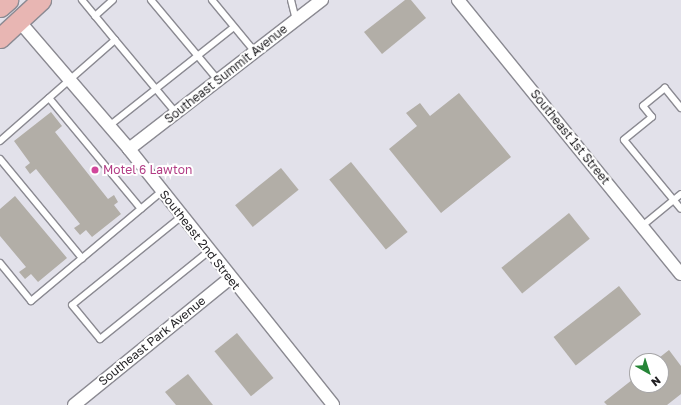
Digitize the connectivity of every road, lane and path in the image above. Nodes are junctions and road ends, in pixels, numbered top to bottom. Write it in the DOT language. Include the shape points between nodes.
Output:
graph roads {
  1 [pos="8,0"];
  2 [pos="41,0"];
  3 [pos="82,0"];
  4 [pos="113,0"];
  5 [pos="151,0"];
  6 [pos="212,0"];
  7 [pos="291,0"];
  8 [pos="322,0"];
  9 [pos="458,0"];
  10 [pos="0,7"];
  11 [pos="95,16"];
  12 [pos="19,20"];
  13 [pos="296,20"];
  14 [pos="234,28"];
  15 [pos="0,38"];
  16 [pos="115,40"];
  17 [pos="255,52"];
  18 [pos="198,56"];
  19 [pos="70,79"];
  20 [pos="218,80"];
  21 [pos="156,89"];
  22 [pos="49,98"];
  23 [pos="681,108"];
  24 [pos="176,113"];
  25 [pos="109,126"];
  26 [pos="0,142"];
  27 [pos="129,149"];
  28 [pos="0,159"];
  29 [pos="162,191"];
  30 [pos="681,194"];
  31 [pos="674,200"];
  32 [pos="141,209"];
  33 [pos="681,209"];
  34 [pos="182,216"];
  35 [pos="642,226"];
  36 [pos="209,251"];
  37 [pos="82,258"];
  38 [pos="0,264"];
  39 [pos="681,274"];
  40 [pos="230,278"];
  41 [pos="74,405"];
  42 [pos="333,405"];
  1 -- 10 [label="main road"];
  2 -- 12 [label="main road"];
  3 -- 11 [label="lane"];
  4 -- 11 [label="lane"];
  5 -- 18 [label="lane"];
  6 -- 14 [label="lane"];
  7 -- 13 [label="lane"];
  8 -- 13 [label="street, Southeast Summit Avenue"];
  9 -- 35 [label="street, Southeast 1st Street"];
  11 -- 16 [label="lane"];
  12 -- 15 [label="main road"];
  12 -- 19 [label="street, Southeast 2nd Street"];
  13 -- 17 [label="street, Southeast Summit Avenue"];
  14 -- 17 [label="lane"];
  14 -- 18 [label="lane"];
  16 -- 19 [label="lane"];
  16 -- 21 [label="lane"];
  17 -- 20 [label="street, Southeast Summit Avenue"];
  18 -- 20 [label="lane"];
  18 -- 21 [label="lane"];
  19 -- 22 [label="lane"];
  19 -- 25 [label="street, Southeast 2nd Street"];
  20 -- 24 [label="street, Southeast Summit Avenue"];
  21 -- 24 [label="lane"];
  21 -- 25 [label="lane"];
  22 -- 26 [label="lane"];
  22 -- 32 [label="lane"];
  23 -- 31 [label="lane" via="665,88 643,106 652,117 624,140"];
  24 -- 27 [label="street, Southeast Summit Avenue"];
  25 -- 27 [label="street, Southeast 2nd Street"];
  27 -- 29 [label="street, Southeast 2nd Street"];
  28 -- 37 [label="lane"];
  29 -- 32 [label="lane"];
  29 -- 34 [label="street, Southeast 2nd Street"];
  30 -- 31 [label="lane"];
  31 -- 33 [label="lane"];
  31 -- 35 [label="lane"];
  32 -- 37 [label="lane"];
  34 -- 36 [label="street, Southeast 2nd Street"];
  34 -- 36 [label="lane" via="72,305 100,339"];
  35 -- 39 [label="street, Southeast 1st Street"];
  36 -- 40 [label="street, Southeast 2nd Street"];
  37 -- 38 [label="lane" via="31,301"];
  40 -- 41 [label="street, Southeast Park Avenue"];
  40 -- 42 [label="street, Southeast 2nd Street"];
}
